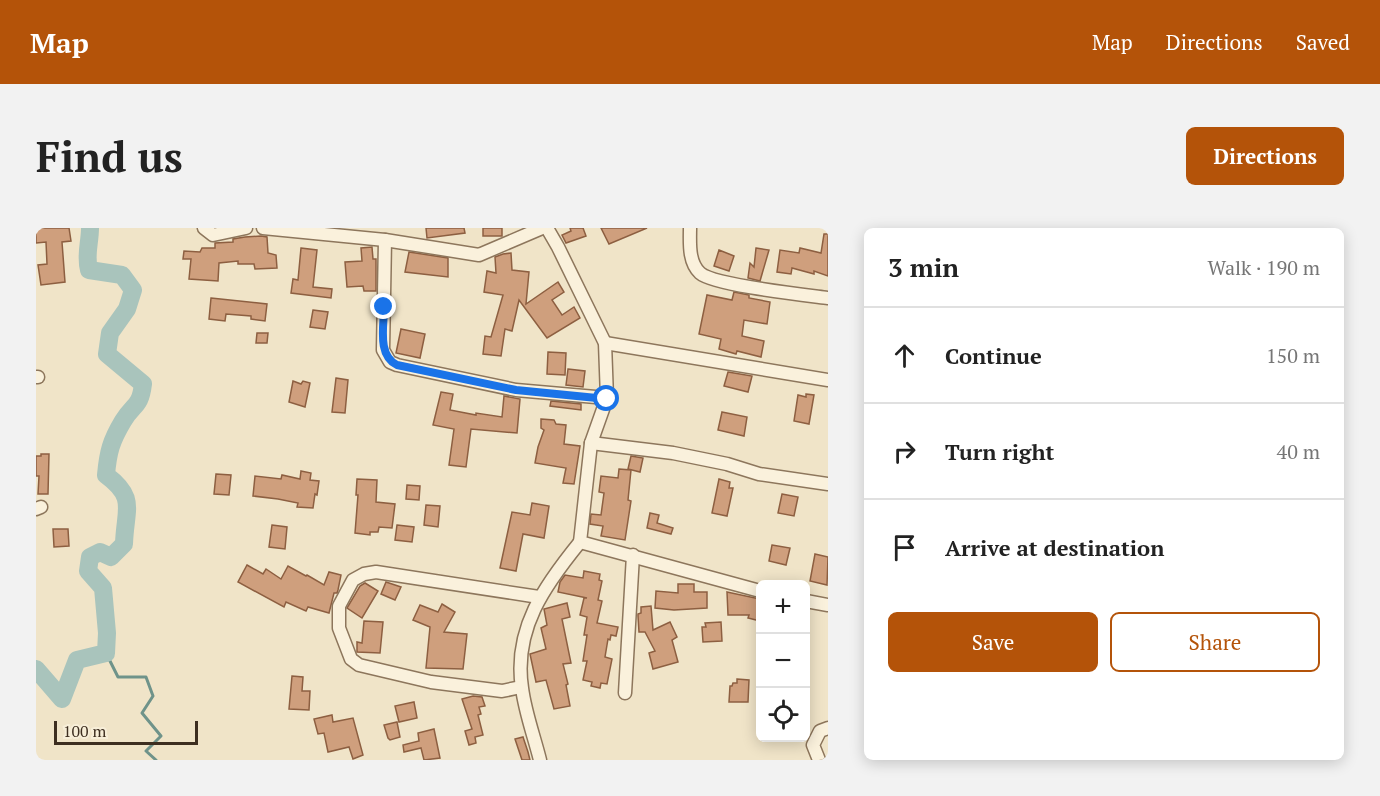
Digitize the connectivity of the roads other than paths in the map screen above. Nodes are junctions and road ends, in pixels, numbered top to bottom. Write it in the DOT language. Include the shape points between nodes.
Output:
graph roads {
  1 [pos="204,228"];
  2 [pos="246,228"];
  3 [pos="263,228"];
  4 [pos="544,228"];
  5 [pos="690,228"];
  6 [pos="385,240"];
  7 [pos="828,298"];
  8 [pos="605,343"];
  9 [pos="828,380"];
  10 [pos="607,399"];
  11 [pos="591,443"];
  12 [pos="828,484"];
  13 [pos="580,542"];
  14 [pos="633,555"];
  15 [pos="756,590"];
  16 [pos="539,597"];
  17 [pos="810,602"];
  18 [pos="828,605"];
  19 [pos="521,687"];
  20 [pos="625,693"];
  21 [pos="828,728"];
  22 [pos="540,760"];
  23 [pos="819,760"];
  1 -- 2 [label="street" via="213,235"];
  3 -- 6 [label="street"];
  4 -- 6 [label="street" via="479,255"];
  4 -- 8 [label="street" via="558,247"];
  5 -- 7 [label="street" via="693,261 700,273 720,281"];
  6 -- 10 [label="street" via="383,350 390,362 516,390"];
  8 -- 9 [label="street"];
  8 -- 10 [label="street"];
  10 -- 11 [label="street"];
  11 -- 12 [label="street" via="673,453 759,474"];
  11 -- 13 [label="street"];
  13 -- 14 [label="street"];
  13 -- 16 [label="street"];
  14 -- 15 [label="street"];
  14 -- 20 [label="street"];
  16 -- 19 [label="street" via="525,629"];
  16 -- 19 [label="street" via="376,572 353,580 339,606 339,628 351,659 359,665 431,682 502,691"];
  17 -- 18 [label="street"];
  19 -- 22 [label="street"];
  21 -- 23 [label="street" via="820,731 813,745"];
}
